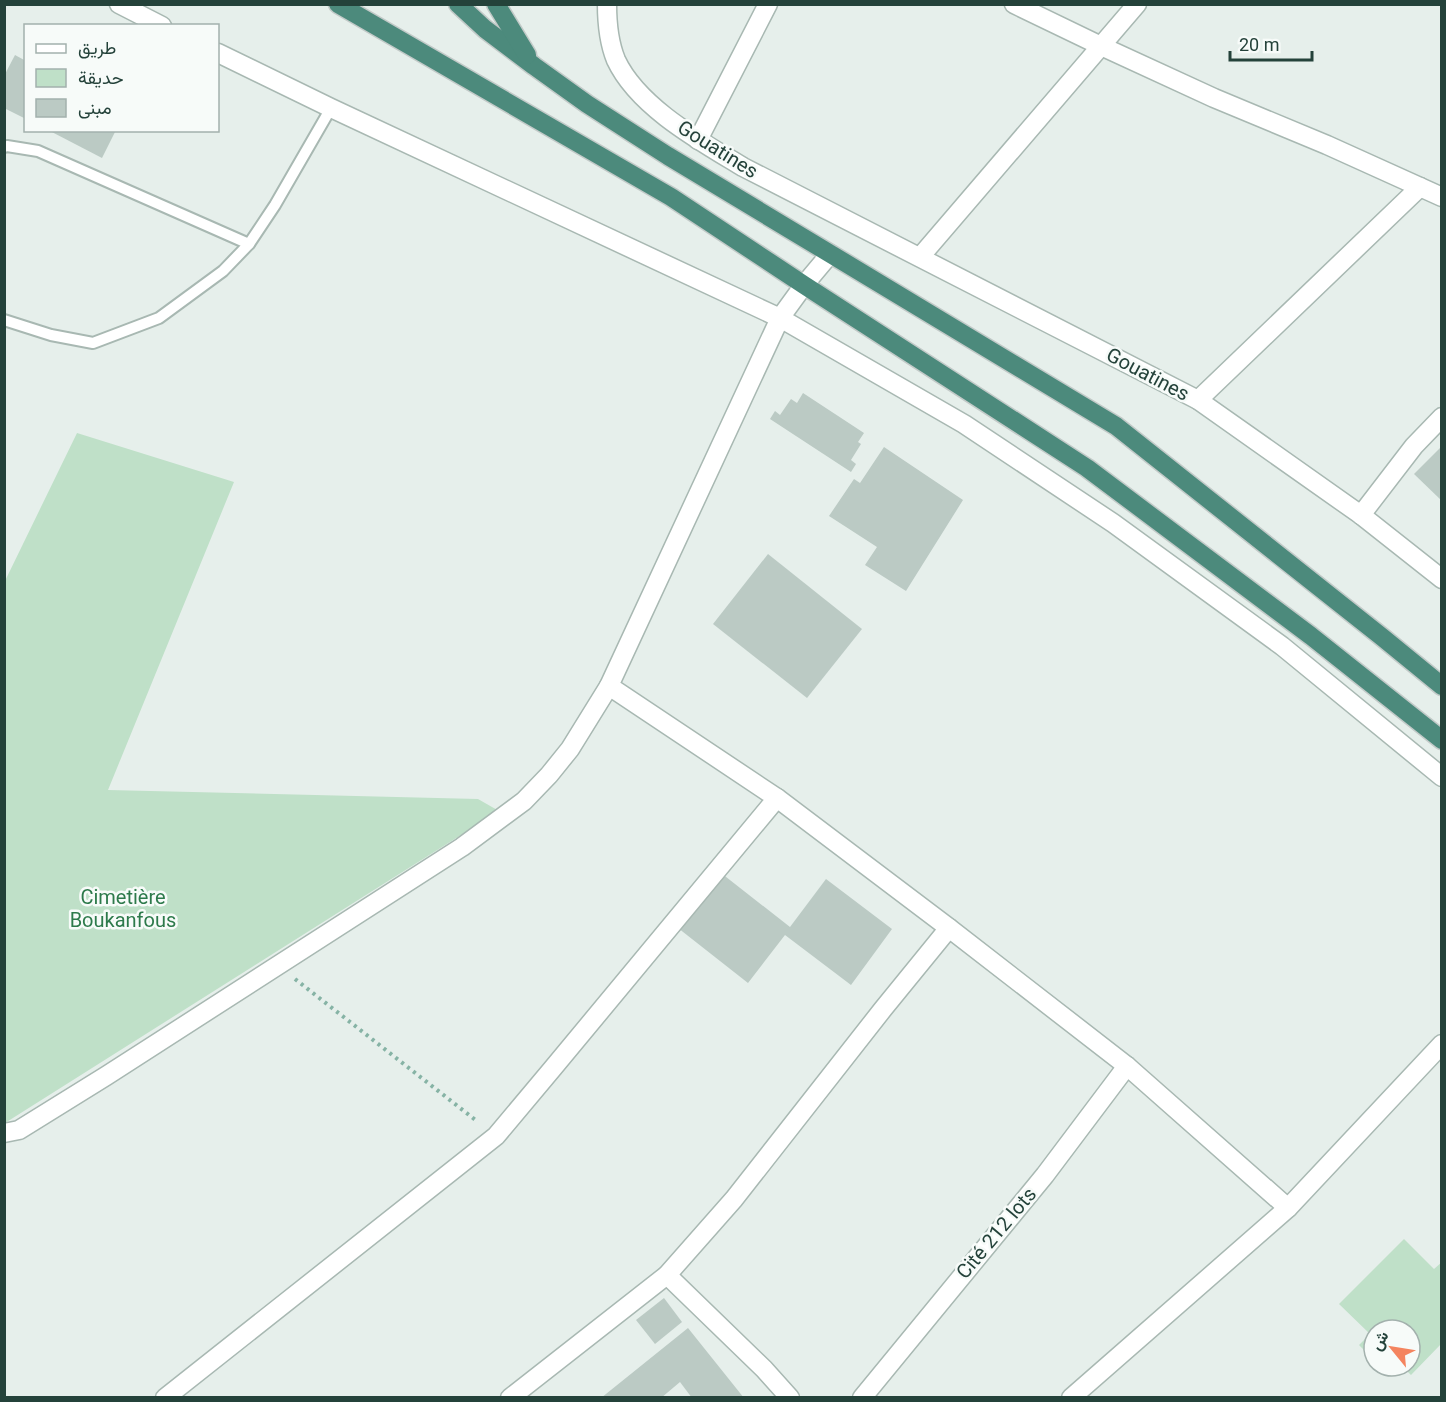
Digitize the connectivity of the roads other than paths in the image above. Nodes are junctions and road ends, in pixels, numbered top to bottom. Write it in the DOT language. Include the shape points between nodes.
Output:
graph roads {
  1 [pos="119,4"];
  2 [pos="338,4"];
  3 [pos="458,4"];
  4 [pos="496,4"];
  5 [pos="607,4"];
  6 [pos="768,4"];
  7 [pos="1014,4"];
  8 [pos="1137,4"];
  9 [pos="158,24"];
  10 [pos="1101,46"];
  11 [pos="219,53"];
  12 [pos="534,66"];
  13 [pos="331,108"];
  14 [pos="698,140"];
  15 [pos="4,147"];
  16 [pos="1420,187"];
  17 [pos="1442,197"];
  18 [pos="249,244"];
  19 [pos="830,254"];
  20 [pos="920,257"];
  21 [pos="804,285"];
  22 [pos="780,318"];
  23 [pos="4,320"];
  24 [pos="1198,400"];
  25 [pos="1442,417"];
  26 [pos="1361,515"];
  27 [pos="1442,579"];
  28 [pos="609,686"];
  29 [pos="1442,686"];
  30 [pos="1442,740"];
  31 [pos="1442,777"];
  32 [pos="777,798"];
  33 [pos="949,928"];
  34 [pos="1442,1044"];
  35 [pos="1127,1066"];
  36 [pos="4,1133"];
  37 [pos="1288,1208"];
  38 [pos="668,1275"];
  39 [pos="165,1398"];
  40 [pos="510,1398"];
  41 [pos="789,1398"];
  42 [pos="862,1398"];
  43 [pos="1071,1398"];
  1 -- 9 [label="street"];
  2 -- 21 [label="highway" via="671,197"];
  3 -- 12 [label="highway"];
  4 -- 12 [label="highway"];
  5 -- 14 [label="street, Gouatines" via="610,38 626,76 651,105"];
  6 -- 14 [label="street"];
  7 -- 10 [label="street"];
  8 -- 10 [label="street"];
  10 -- 16 [label="street"];
  10 -- 20 [label="street"];
  11 -- 13 [label="street"];
  12 -- 19 [label="highway" via="659,150"];
  13 -- 18 [label="lane"];
  13 -- 22 [label="street"];
  14 -- 20 [label="street, Gouatines"];
  15 -- 18 [label="lane" via="38,151"];
  16 -- 17 [label="street"];
  16 -- 24 [label="street"];
  18 -- 23 [label="lane" via="223,271 159,318 93,343"];
  19 -- 21 [label="street"];
  19 -- 29 [label="highway" via="1116,426"];
  20 -- 24 [label="street, Gouatines"];
  21 -- 22 [label="street"];
  21 -- 30 [label="highway" via="1087,468"];
  22 -- 28 [label="street"];
  22 -- 31 [label="street" via="964,424 1113,523 1282,645"];
  24 -- 26 [label="street, Gouatines"];
  25 -- 26 [label="street" via="1414,446"];
  26 -- 27 [label="street, Gouatines"];
  28 -- 32 [label="street"];
  28 -- 36 [label="street" via="549,775 524,801 462,847 19,1130"];
  32 -- 33 [label="street"];
  32 -- 39 [label="street" via="495,1136"];
  33 -- 35 [label="street"];
  33 -- 38 [label="street"];
  34 -- 37 [label="street"];
  35 -- 37 [label="street"];
  35 -- 42 [label="street, Cité 212 lots" via="1045,1175"];
  37 -- 43 [label="street"];
  38 -- 40 [label="street"];
  38 -- 41 [label="street"];
}
